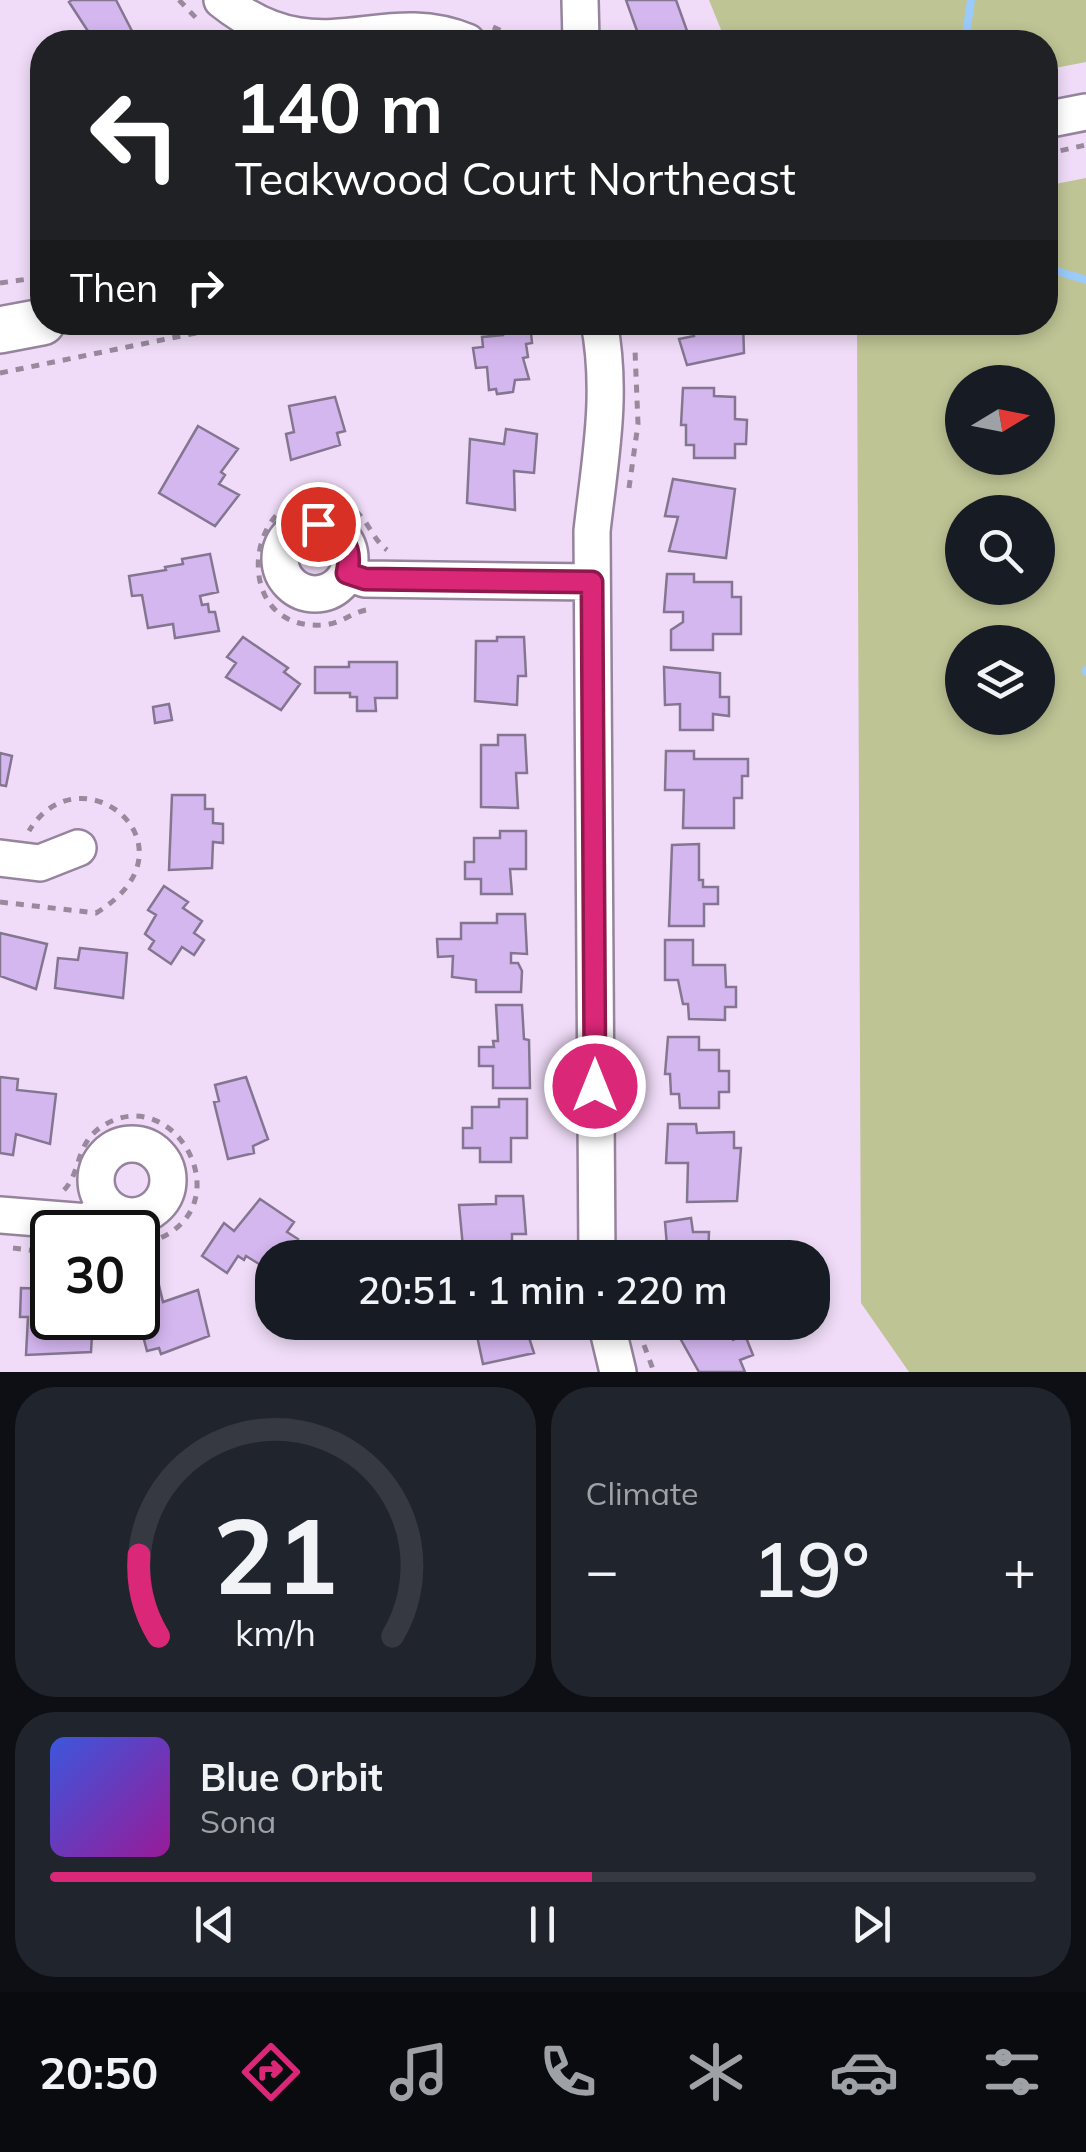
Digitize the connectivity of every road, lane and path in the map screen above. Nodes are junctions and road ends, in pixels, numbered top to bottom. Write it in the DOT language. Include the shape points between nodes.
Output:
graph roads {
  1 [pos="222,0"];
  2 [pos="580,0"];
  3 [pos="271,30"];
  4 [pos="581,30"];
  5 [pos="1086,112"];
  6 [pos="1058,117"];
  7 [pos="1086,145"];
  8 [pos="1058,151"];
  9 [pos="30,279"];
  10 [pos="0,284"];
  11 [pos="30,324"];
  12 [pos="0,330"];
  13 [pos="186,335"];
  14 [pos="601,335"];
  15 [pos="634,341"];
  16 [pos="0,373"];
  17 [pos="628,496"];
  18 [pos="347,573"];
  19 [pos="592,582"];
  20 [pos="78,848"];
  21 [pos="0,858"];
  22 [pos="56,1191"];
  23 [pos="106,1206"];
  24 [pos="0,1214"];
  25 [pos="160,1237"];
  26 [pos="597,1240"];
  27 [pos="0,1246"];
  28 [pos="30,1251"];
  29 [pos="610,1340"];
  30 [pos="643,1340"];
  31 [pos="618,1372"];
  32 [pos="654,1372"];
  1 -- 3 [label="street"];
  2 -- 4 [label="street"];
  5 -- 6 [label="street"];
  7 -- 8 [label="path"];
  9 -- 10 [label="path"];
  11 -- 12 [label="main road"];
  13 -- 16 [label="path"];
  14 -- 19 [label="street" via="608,382"];
  15 -- 17 [label="path" via="638,424"];
  18 -- 19 [label="street" via="365,579"];
  19 -- 26 [label="street"];
  20 -- 21 [label="street" via="40,862"];
  22 -- 25 [label="path" via="68,1187 81,1148 106,1124 134,1118 168,1128 193,1156 197,1194 173,1232"];
  23 -- 24 [label="street" via="88,1222"];
  27 -- 28 [label="path"];
  29 -- 31 [label="street"];
  30 -- 32 [label="path"];
}
